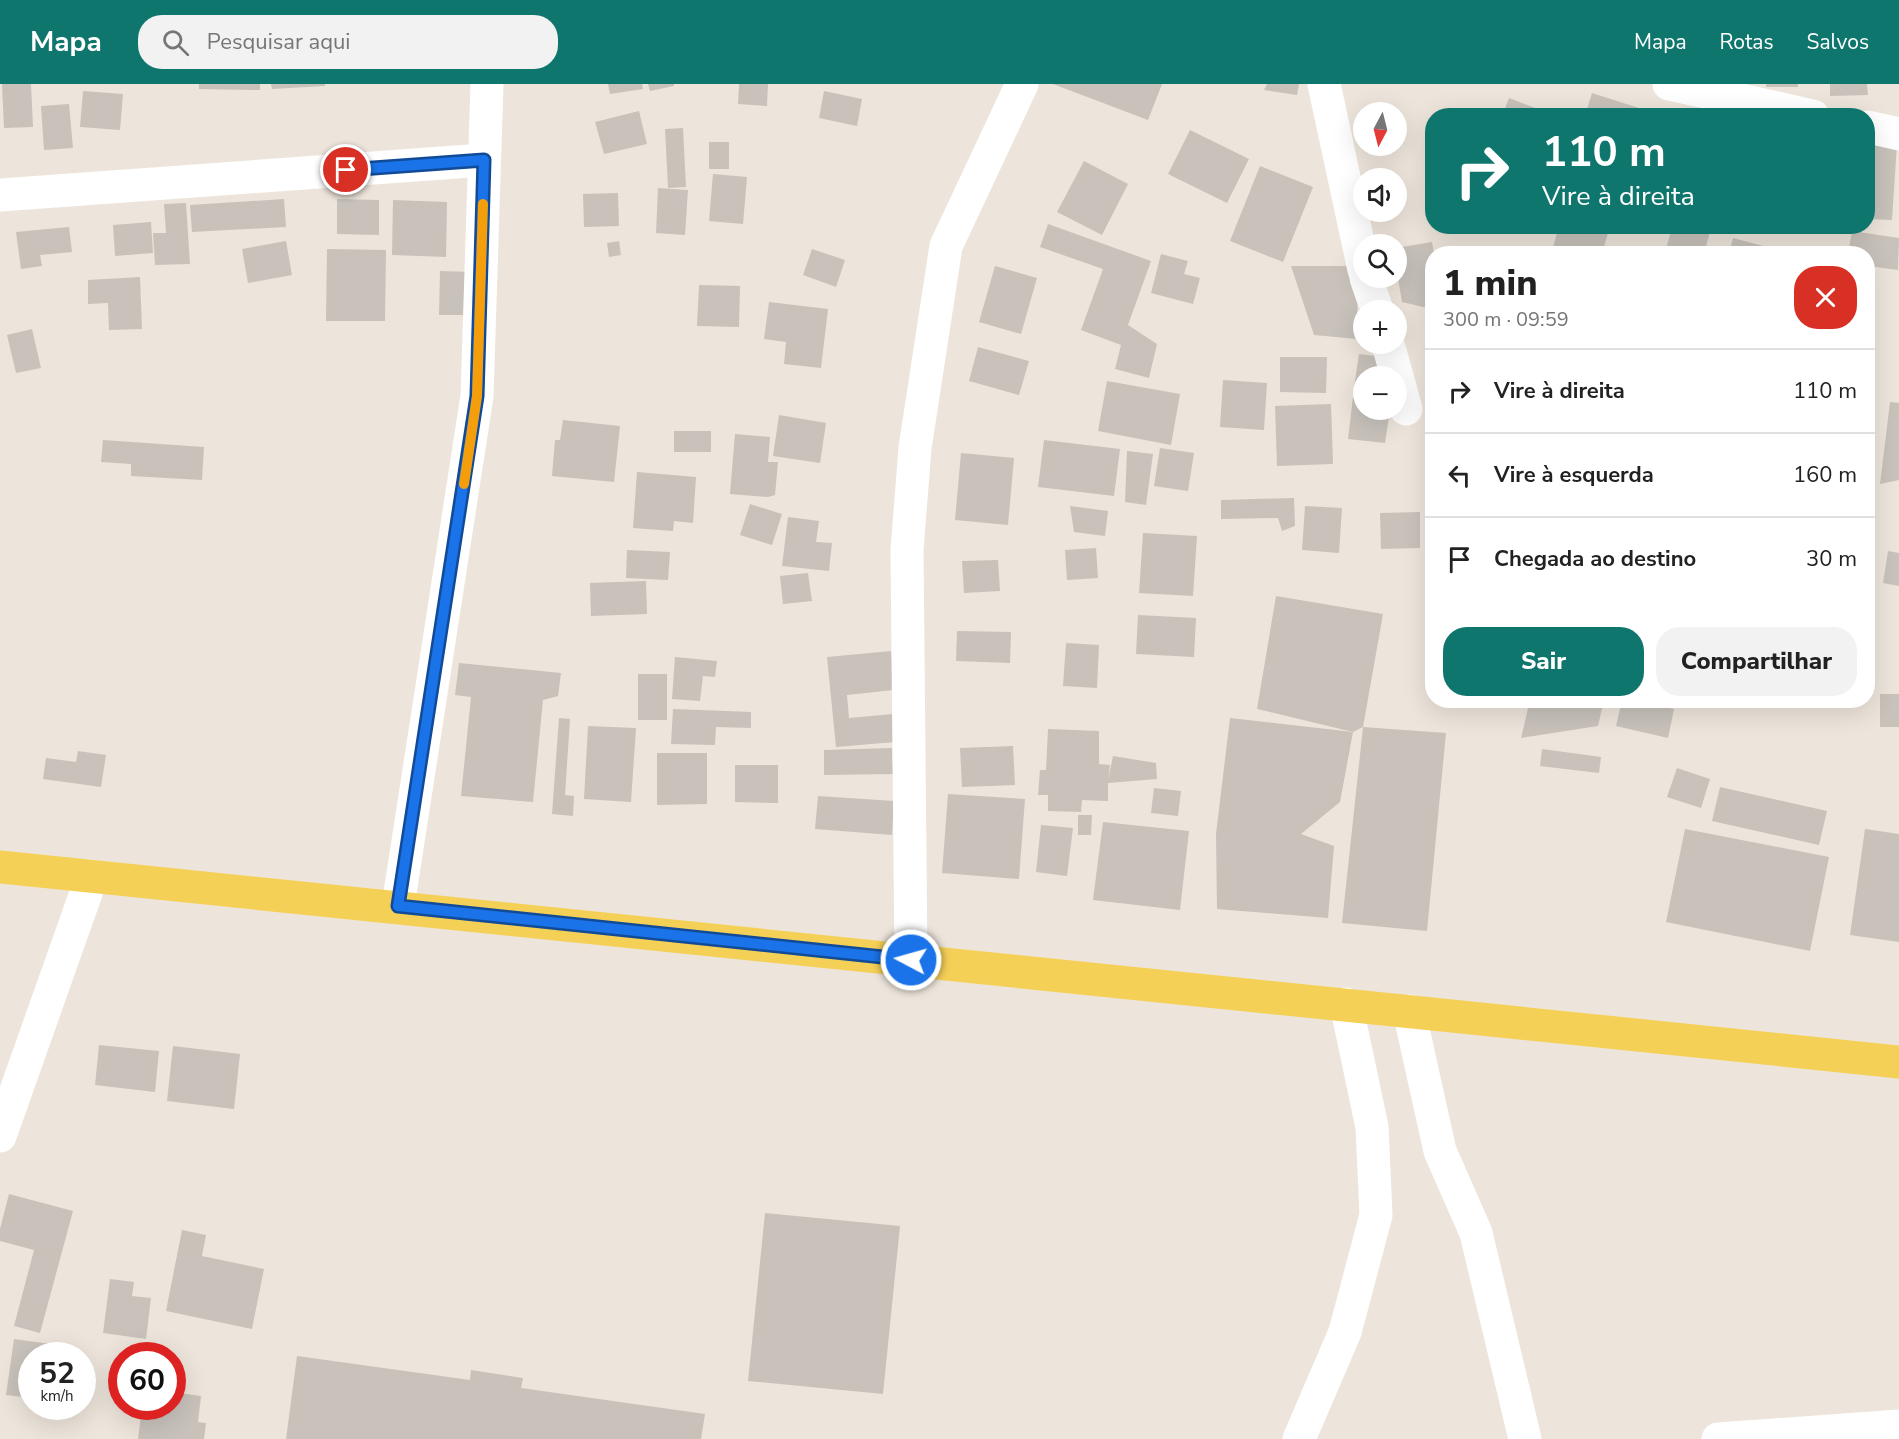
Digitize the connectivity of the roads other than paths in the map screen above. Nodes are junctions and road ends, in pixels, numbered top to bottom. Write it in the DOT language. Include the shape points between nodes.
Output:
graph roads {
  1 [pos="488,84"];
  2 [pos="1022,84"];
  3 [pos="1324,84"];
  4 [pos="1669,84"];
  5 [pos="1778,108"];
  6 [pos="1875,129"];
  7 [pos="1899,134"];
  8 [pos="484,160"];
  9 [pos="0,195"];
  10 [pos="1356,234"];
  11 [pos="0,867"];
  12 [pos="92,876"];
  13 [pos="398,906"];
  14 [pos="911,960"];
  15 [pos="1346,1004"];
  16 [pos="1409,1011"];
  17 [pos="1899,1062"];
  18 [pos="0,1136"];
  19 [pos="1899,1425"];
  20 [pos="1299,1439"];
  21 [pos="1525,1439"];
  22 [pos="1718,1439"];
  1 -- 8 [label="street"];
  2 -- 14 [label="street" via="946,246 915,448 907,550"];
  3 -- 10 [label="street"];
  4 -- 5 [label="street"];
  6 -- 7 [label="street"];
  8 -- 9 [label="street"];
  8 -- 13 [label="street" via="477,396"];
  11 -- 12 [label="main road"];
  12 -- 13 [label="main road"];
  12 -- 18 [label="street"];
  13 -- 14 [label="main road"];
  14 -- 15 [label="main road"];
  15 -- 16 [label="main road"];
  15 -- 20 [label="street" via="1372,1126 1376,1215 1346,1332"];
  16 -- 17 [label="main road"];
  16 -- 21 [label="street" via="1440,1151 1476,1233"];
  19 -- 22 [label="street"];
}
